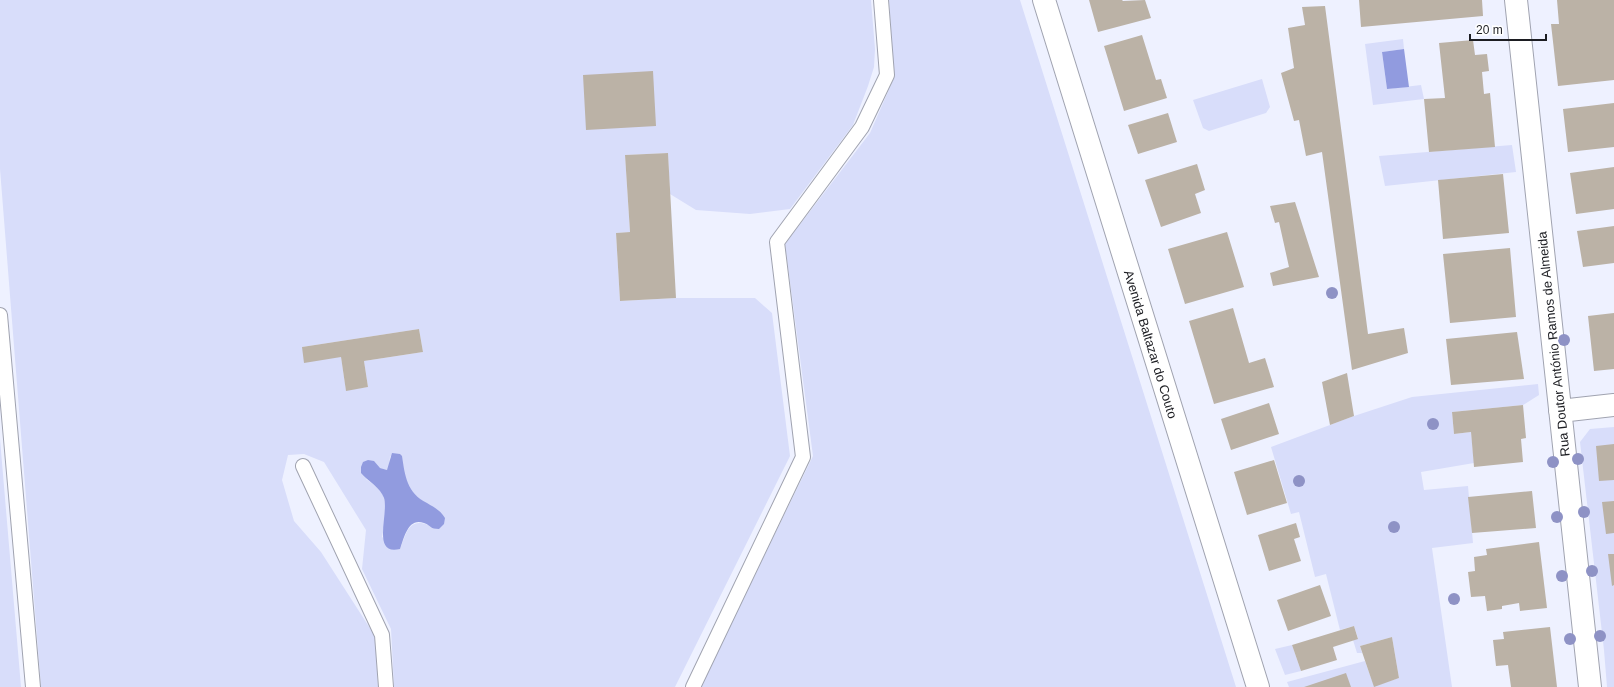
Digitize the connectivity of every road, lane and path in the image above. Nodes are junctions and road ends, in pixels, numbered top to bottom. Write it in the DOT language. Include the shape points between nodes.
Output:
graph roads {
  1 [pos="881,0"];
  2 [pos="1044,0"];
  3 [pos="1516,0"];
  4 [pos="0,315"];
  5 [pos="1614,405"];
  6 [pos="1560,411"];
  7 [pos="302,466"];
  8 [pos="32,687"];
  9 [pos="386,687"];
  10 [pos="693,687"];
  11 [pos="1258,687"];
  12 [pos="1590,687"];
  1 -- 10 [label="lane" via="887,75 862,127 777,242 803,457"];
  2 -- 11 [label="street, Avenida Baltazar do Couto"];
  3 -- 6 [label="street, Rua Doutor António Ramos de Almeida"];
  4 -- 8 [label="lane"];
  5 -- 6 [label="street"];
  6 -- 12 [label="street, Rua Doutor António Ramos de Almeida"];
  7 -- 9 [label="lane" via="382,635"];
}
